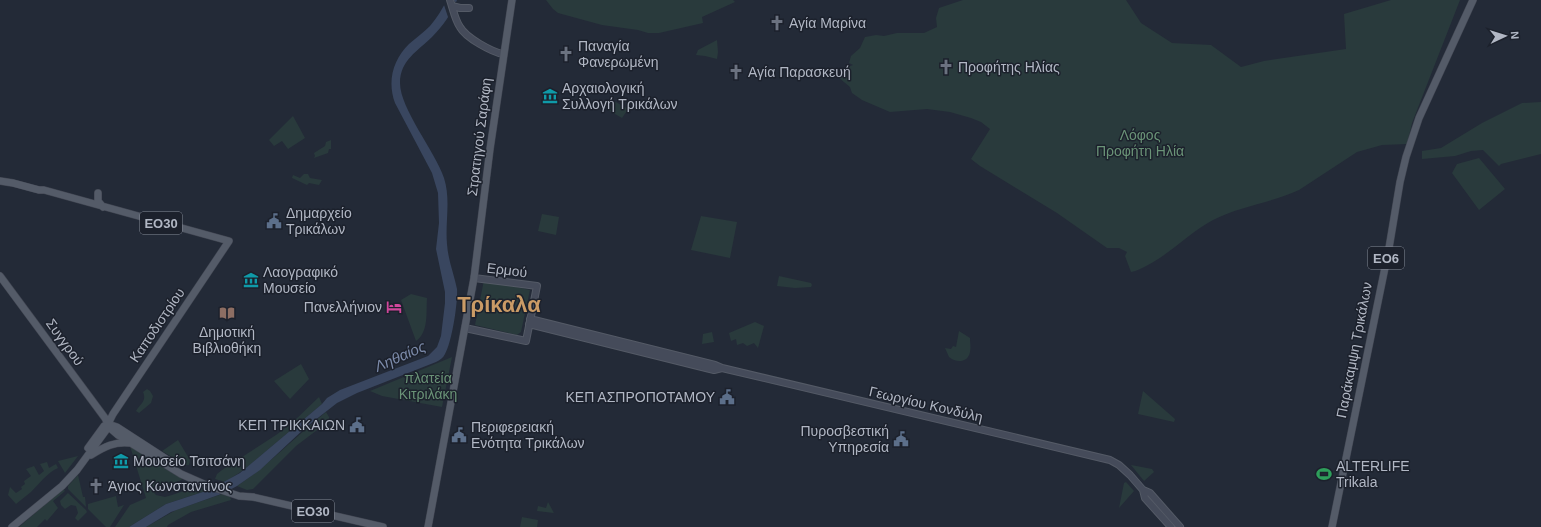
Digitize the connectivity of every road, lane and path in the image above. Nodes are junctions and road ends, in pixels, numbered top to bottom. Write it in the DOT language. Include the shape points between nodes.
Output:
graph roads {
  1 [pos="512,0"];
  2 [pos="1473,0"];
  3 [pos="451,3"];
  4 [pos="466,8"];
  5 [pos="503,54"];
  6 [pos="0,178"];
  7 [pos="0,181"];
  8 [pos="9,182"];
  9 [pos="98,193"];
  10 [pos="100,206"];
  11 [pos="0,276"];
  12 [pos="474,278"];
  13 [pos="530,321"];
  14 [pos="465,328"];
  15 [pos="108,424"];
  16 [pos="131,443"];
  17 [pos="88,457"];
  18 [pos="73,474"];
  19 [pos="211,484"];
  20 [pos="1143,490"];
  21 [pos="12,527"];
  22 [pos="383,527"];
  23 [pos="428,527"];
  24 [pos="1171,527"];
  25 [pos="1180,527"];
  26 [pos="1332,527"];
  1 -- 5 [label="main road, Στρατηγού Σαράφη"];
  2 -- 26 [label="main road, Παράκαμψη Τρικάλων / ΕΟ6" via="1419,118 1406,157"];
  3 -- 4 [label="main road"];
  3 -- 5 [label="main road" via="459,26 467,34 492,51"];
  5 -- 12 [label="main road, Στρατηγού Σαράφη"];
  6 -- 8 [label="main road, ΕΟ30"];
  7 -- 8 [label="main road, ΕΟ30"];
  8 -- 10 [label="main road, ΕΟ30"];
  9 -- 10 [label="main road"];
  10 -- 15 [label="main road, Καποδιστρίου / ΕΟ30" via="226,240"];
  11 -- 15 [label="main road, Συγγρού / ΕΟ30"];
  12 -- 13 [label="main road, Ερμού" via="537,286"];
  12 -- 14 [label="main road, Στρατηγού Σαράφη"];
  13 -- 14 [label="main road" via="526,341"];
  13 -- 20 [label="main road, Γεωργίου Κονδύλη" via="714,370 722,368 1104,458 1123,468"];
  14 -- 23 [label="main road, Στρατηγού Σαράφη"];
  15 -- 16 [label="main road, ΕΟ30"];
  15 -- 17 [label="main road, ΕΟ30"];
  15 -- 18 [label="main road, ΕΟ30" via="103,427 79,461"];
  15 -- 19 [label="main road, ΕΟ30" via="117,427 176,466"];
  16 -- 17 [label="main road" via="111,444"];
  16 -- 19 [label="main road, ΕΟ30" via="176,471"];
  17 -- 18 [label="main road, ΕΟ30"];
  18 -- 21 [label="main road, ΕΟ30"];
  19 -- 22 [label="main road, ΕΟ30" via="242,495"];
  20 -- 24 [label="main road" via="1145,498"];
  20 -- 25 [label="main road" via="1150,493"];
}
